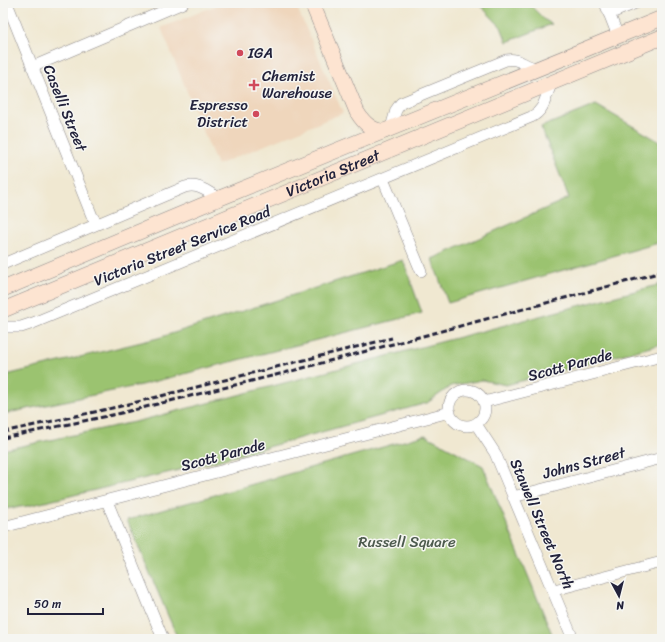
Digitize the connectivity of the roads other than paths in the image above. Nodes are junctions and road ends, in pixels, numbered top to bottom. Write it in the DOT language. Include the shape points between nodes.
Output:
graph roads {
  1 [pos="7,3"];
  2 [pos="183,3"];
  3 [pos="312,3"];
  4 [pos="605,3"];
  5 [pos="636,3"];
  6 [pos="609,14"];
  7 [pos="662,18"];
  8 [pos="618,36"];
  9 [pos="662,37"];
  10 [pos="625,52"];
  11 [pos="335,59"];
  12 [pos="32,66"];
  13 [pos="552,83"];
  14 [pos="387,130"];
  15 [pos="362,140"];
  16 [pos="386,152"];
  17 [pos="383,179"];
  18 [pos="220,198"];
  19 [pos="97,224"];
  20 [pos="3,264"];
  21 [pos="421,272"];
  22 [pos="3,289"];
  23 [pos="3,310"];
  24 [pos="3,327"];
  25 [pos="662,356"];
  26 [pos="484,402"];
  27 [pos="450,412"];
  28 [pos="476,424"];
  29 [pos="662,458"];
  30 [pos="513,497"];
  31 [pos="107,501"];
  32 [pos="3,527"];
  33 [pos="662,562"];
  34 [pos="554,590"];
  35 [pos="163,639"];
  36 [pos="573,639"];
  1 -- 12 [label="street, Caselli Street"];
  2 -- 12 [label="street"];
  3 -- 11 [label="main road"];
  4 -- 6 [label="street"];
  5 -- 6 [label="street"];
  6 -- 8 [label="street"];
  7 -- 8 [label="main road, Victoria Street"];
  8 -- 10 [label="main road"];
  8 -- 14 [label="main road, Victoria Street"];
  9 -- 10 [label="main road, Victoria Street"];
  10 -- 13 [label="main road, Victoria Street"];
  11 -- 14 [label="main road" via="359,116 373,129"];
  11 -- 15 [label="main road" via="344,95"];
  12 -- 19 [label="street, Caselli Street"];
  13 -- 16 [label="main road, Victoria Street"];
  13 -- 17 [label="street, Victoria Street Service Road" via="542,109 535,115"];
  14 -- 15 [label="main road, Victoria Street"];
  15 -- 16 [label="main road"];
  15 -- 18 [label="main road, Victoria Street"];
  16 -- 23 [label="main road, Victoria Street"];
  17 -- 21 [label="street"];
  17 -- 24 [label="street, Victoria Street Service Road" via="33,323 21,327"];
  18 -- 19 [label="street, Victoria Street Service Road" via="200,187 190,186"];
  18 -- 22 [label="main road, Victoria Street"];
  19 -- 20 [label="street, Victoria Street Service Road"];
  25 -- 26 [label="street, Scott Parade"];
  26 -- 27 [label="street" via="478,393 468,390 458,392 451,401"];
  26 -- 28 [label="street" via="486,406 483,417"];
  27 -- 28 [label="street" via="453,419 460,424"];
  27 -- 31 [label="street, Scott Parade"];
  28 -- 30 [label="street, Stawell Street North" via="496,453"];
  29 -- 30 [label="street, Johns Street"];
  30 -- 34 [label="street, Stawell Street North"];
  31 -- 32 [label="street, Scott Parade"];
  31 -- 35 [label="street"];
  33 -- 34 [label="street"];
  34 -- 36 [label="street, Stawell Street North"];
}
